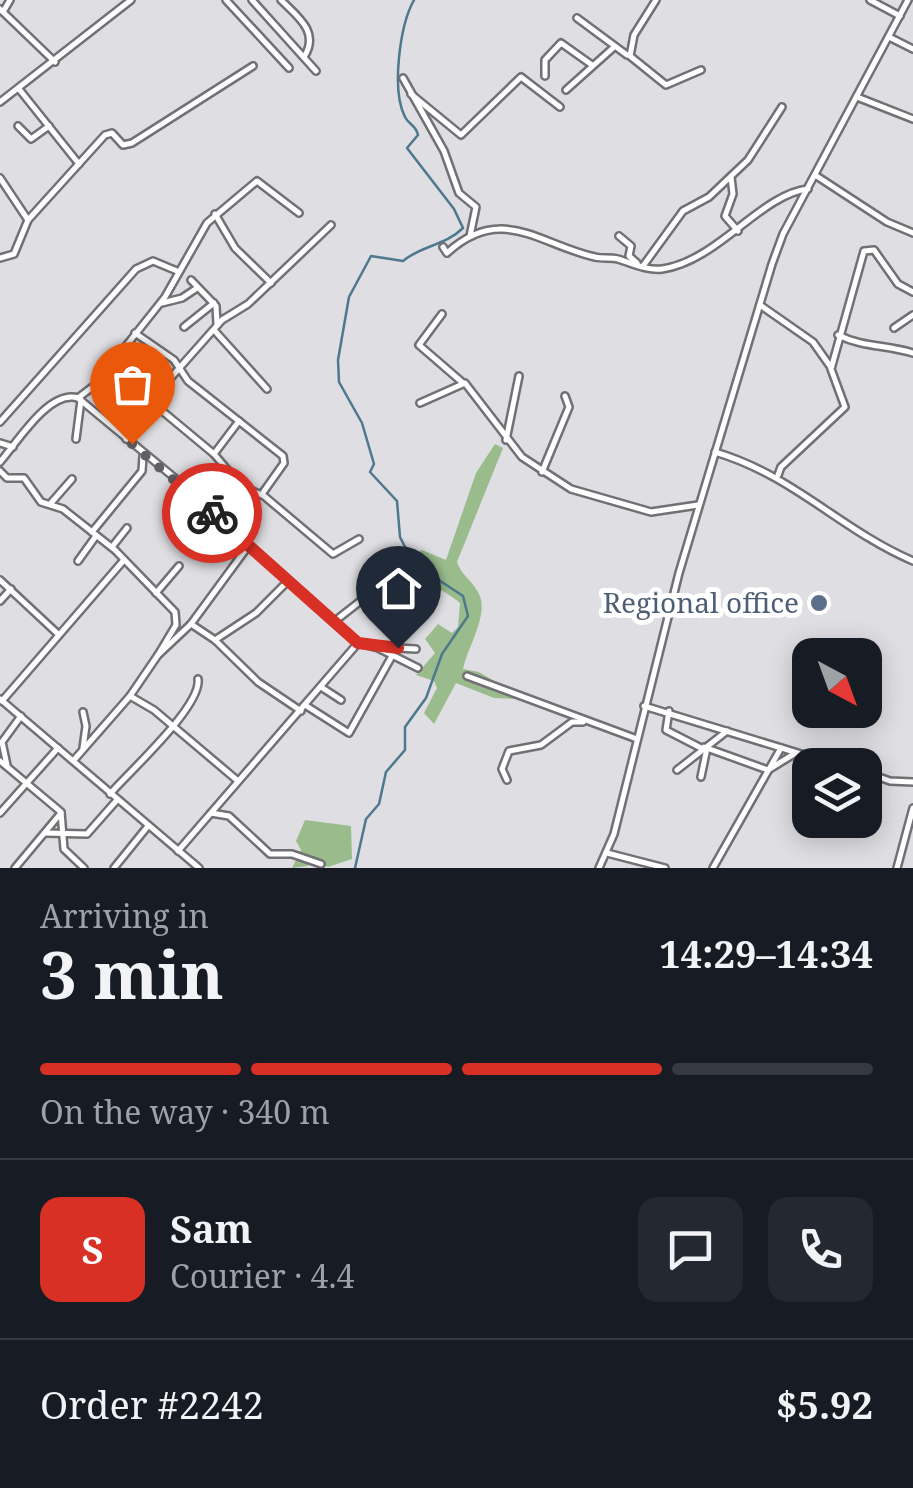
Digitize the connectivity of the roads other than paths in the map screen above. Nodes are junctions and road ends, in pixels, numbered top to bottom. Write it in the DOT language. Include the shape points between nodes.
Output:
graph roads {
  1 [pos="10,0"];
  2 [pos="131,0"];
  3 [pos="226,0"];
  4 [pos="252,0"];
  5 [pos="281,0"];
  6 [pos="656,0"];
  7 [pos="870,0"];
  8 [pos="908,0"];
  9 [pos="1,11"];
  10 [pos="900,16"];
  11 [pos="577,18"];
  12 [pos="889,38"];
  13 [pos="613,48"];
  14 [pos="913,49"];
  15 [pos="630,56"];
  16 [pos="304,57"];
  17 [pos="54,62"];
  18 [pos="592,65"];
  19 [pos="253,66"];
  20 [pos="290,68"];
  21 [pos="701,70"];
  22 [pos="316,71"];
  23 [pos="545,76"];
  24 [pos="404,78"];
  25 [pos="18,89"];
  26 [pos="566,90"];
  27 [pos="411,94"];
  28 [pos="857,97"];
  29 [pos="0,102"];
  30 [pos="560,107"];
  31 [pos="782,107"];
  32 [pos="913,119"];
  33 [pos="18,126"];
  34 [pos="49,126"];
  35 [pos="79,164"];
  36 [pos="815,174"];
  37 [pos="732,176"];
  38 [pos="0,178"];
  39 [pos="808,188"];
  40 [pos="299,213"];
  41 [pos="215,214"];
  42 [pos="28,220"];
  43 [pos="331,225"];
  44 [pos="738,230"];
  45 [pos="913,233"];
  46 [pos="620,236"];
  47 [pos="469,239"];
  48 [pos="443,247"];
  49 [pos="0,258"];
  50 [pos="641,266"];
  51 [pos="178,271"];
  52 [pos="191,280"];
  53 [pos="271,283"];
  54 [pos="198,287"];
  55 [pos="913,292"];
  56 [pos="159,303"];
  57 [pos="214,303"];
  58 [pos="759,305"];
  59 [pos="442,314"];
  60 [pos="913,315"];
  61 [pos="184,327"];
  62 [pos="216,328"];
  63 [pos="894,328"];
  64 [pos="136,333"];
  65 [pos="838,335"];
  66 [pos="913,354"];
  67 [pos="108,366"];
  68 [pos="831,368"];
  69 [pos="180,370"];
  70 [pos="519,376"];
  71 [pos="463,383"];
  72 [pos="268,389"];
  73 [pos="565,396"];
  74 [pos="79,399"];
  75 [pos="152,401"];
  76 [pos="420,403"];
  77 [pos="239,421"];
  78 [pos="0,422"];
  79 [pos="126,439"];
  80 [pos="76,440"];
  81 [pos="506,440"];
  82 [pos="0,443"];
  83 [pos="14,447"];
  84 [pos="714,452"];
  85 [pos="143,453"];
  86 [pos="214,454"];
  87 [pos="0,462"];
  88 [pos="0,471"];
  89 [pos="542,472"];
  90 [pos="778,476"];
  91 [pos="72,479"];
  92 [pos="246,489"];
  93 [pos="264,496"];
  94 [pos="254,501"];
  95 [pos="50,504"];
  96 [pos="698,505"];
  97 [pos="127,528"];
  98 [pos="234,531"];
  99 [pos="94,535"];
  100 [pos="359,539"];
  101 [pos="249,545"];
  102 [pos="112,547"];
  103 [pos="124,560"];
  104 [pos="913,560"];
  105 [pos="78,561"];
  106 [pos="179,566"];
  107 [pos="0,580"];
  108 [pos="288,582"];
  109 [pos="11,589"];
  110 [pos="372,592"];
  111 [pos="156,593"];
  112 [pos="0,601"];
  113 [pos="335,622"];
  114 [pos="191,624"];
  115 [pos="58,634"];
  116 [pos="215,640"];
  117 [pos="358,643"];
  118 [pos="378,648"];
  119 [pos="416,649"];
  120 [pos="158,655"];
  121 [pos="392,656"];
  122 [pos="418,668"];
  123 [pos="466,676"];
  124 [pos="198,679"];
  125 [pos="321,687"];
  126 [pos="130,696"];
  127 [pos="1,700"];
  128 [pos="341,700"];
  129 [pos="644,706"];
  130 [pos="303,708"];
  131 [pos="669,711"];
  132 [pos="83,712"];
  133 [pos="21,716"];
  134 [pos="586,722"];
  135 [pos="170,726"];
  136 [pos="728,731"];
  137 [pos="637,739"];
  138 [pos="59,747"];
  139 [pos="704,748"];
  140 [pos="782,748"];
  141 [pos="82,751"];
  142 [pos="792,751"];
  143 [pos="792,755"];
  144 [pos="0,760"];
  145 [pos="74,760"];
  146 [pos="8,767"];
  147 [pos="677,770"];
  148 [pos="768,770"];
  149 [pos="700,777"];
  150 [pos="882,778"];
  151 [pos="507,780"];
  152 [pos="238,781"];
  153 [pos="27,782"];
  154 [pos="913,782"];
  155 [pos="110,794"];
  156 [pos="117,800"];
  157 [pos="913,808"];
  158 [pos="0,812"];
  159 [pos="61,812"];
  160 [pos="211,813"];
  161 [pos="148,826"];
  162 [pos="45,833"];
  163 [pos="64,836"];
  164 [pos="178,851"];
  165 [pos="607,853"];
  166 [pos="321,864"];
  167 [pos="116,866"];
  168 [pos="16,868"];
  169 [pos="84,868"];
  170 [pos="126,868"];
  171 [pos="199,868"];
  172 [pos="599,868"];
  173 [pos="664,868"];
  174 [pos="713,868"];
  175 [pos="897,868"];
  1 -- 9 [label="street"];
  2 -- 17 [label="street"];
  3 -- 20 [label="street"];
  4 -- 16 [label="street"];
  5 -- 16 [label="street" via="309,33"];
  6 -- 15 [label="street" via="634,35"];
  7 -- 10 [label="street"];
  8 -- 10 [label="street"];
  9 -- 17 [label="street"];
  10 -- 12 [label="street"];
  11 -- 13 [label="street"];
  12 -- 14 [label="street"];
  12 -- 28 [label="street"];
  13 -- 15 [label="street"];
  13 -- 18 [label="street"];
  15 -- 21 [label="street" via="666,85"];
  16 -- 22 [label="street"];
  17 -- 25 [label="street"];
  18 -- 23 [label="street" via="561,43 546,60"];
  18 -- 26 [label="street"];
  19 -- 35 [label="street" via="132,143 123,145 109,132"];
  24 -- 27 [label="street"];
  25 -- 29 [label="street"];
  25 -- 34 [label="street"];
  27 -- 30 [label="street" via="462,134 521,77"];
  27 -- 47 [label="street" via="459,193 476,207"];
  28 -- 32 [label="street"];
  28 -- 36 [label="street"];
  31 -- 37 [label="street"];
  33 -- 34 [label="street" via="31,139"];
  34 -- 35 [label="street"];
  35 -- 42 [label="street"];
  36 -- 39 [label="street"];
  36 -- 45 [label="street"];
  37 -- 44 [label="street" via="725,214"];
  37 -- 50 [label="street" via="682,211"];
  38 -- 42 [label="street"];
  39 -- 44 [label="street" via="784,196"];
  39 -- 58 [label="street" via="782,234"];
  40 -- 41 [label="street" via="257,181"];
  41 -- 51 [label="street"];
  41 -- 53 [label="street" via="235,248"];
  42 -- 49 [label="street" via="16,252"];
  43 -- 53 [label="street"];
  44 -- 50 [label="street" via="677,264"];
  46 -- 50 [label="street"];
  47 -- 48 [label="street" via="448,252"];
  47 -- 50 [label="street" via="488,230 526,232"];
  51 -- 56 [label="street"];
  51 -- 78 [label="street" via="153,261 136,270"];
  52 -- 54 [label="street"];
  53 -- 62 [label="street"];
  54 -- 56 [label="street"];
  54 -- 57 [label="street"];
  55 -- 65 [label="street" via="898,284 874,250 864,251"];
  56 -- 64 [label="street"];
  57 -- 61 [label="street"];
  57 -- 62 [label="street"];
  58 -- 68 [label="street" via="813,342"];
  58 -- 84 [label="street"];
  59 -- 71 [label="street" via="419,344"];
  60 -- 63 [label="street"];
  62 -- 69 [label="street"];
  62 -- 72 [label="street"];
  64 -- 67 [label="street"];
  64 -- 69 [label="street"];
  65 -- 66 [label="street"];
  65 -- 68 [label="street"];
  67 -- 74 [label="street"];
  67 -- 75 [label="street"];
  68 -- 90 [label="street" via="842,412"];
  69 -- 75 [label="street"];
  69 -- 77 [label="street"];
  70 -- 81 [label="street"];
  71 -- 76 [label="street"];
  71 -- 81 [label="street"];
  73 -- 89 [label="street" via="570,408"];
  74 -- 79 [label="street"];
  74 -- 80 [label="street"];
  74 -- 83 [label="street" via="57,399"];
  75 -- 79 [label="street"];
  75 -- 86 [label="street"];
  77 -- 86 [label="street"];
  77 -- 93 [label="street" via="284,459"];
  79 -- 85 [label="street"];
  81 -- 89 [label="street"];
  82 -- 83 [label="street"];
  83 -- 87 [label="street"];
  84 -- 90 [label="street"];
  84 -- 96 [label="street"];
  85 -- 98 [label="street"];
  85 -- 99 [label="street" via="142,471"];
  86 -- 92 [label="street"];
  88 -- 95 [label="street" via="24,478"];
  89 -- 96 [label="street" via="583,494 651,512"];
  90 -- 104 [label="street" via="868,538"];
  91 -- 95 [label="street"];
  92 -- 93 [label="street"];
  92 -- 94 [label="street"];
  93 -- 94 [label="street"];
  93 -- 100 [label="street" via="333,554"];
  94 -- 98 [label="street"];
  95 -- 99 [label="street"];
  96 -- 129 [label="street"];
  97 -- 102 [label="street"];
  98 -- 101 [label="street"];
  99 -- 102 [label="street"];
  99 -- 105 [label="street"];
  101 -- 108 [label="street"];
  101 -- 114 [label="street"];
  102 -- 103 [label="street"];
  103 -- 111 [label="street"];
  103 -- 115 [label="street"];
  106 -- 111 [label="street"];
  107 -- 109 [label="street"];
  108 -- 113 [label="street"];
  108 -- 116 [label="street"];
  109 -- 112 [label="street"];
  109 -- 115 [label="street"];
  110 -- 113 [label="street"];
  111 -- 120 [label="street" via="177,621"];
  113 -- 117 [label="street"];
  114 -- 116 [label="street"];
  114 -- 120 [label="street"];
  115 -- 127 [label="street"];
  116 -- 130 [label="street" via="258,682"];
  117 -- 118 [label="street"];
  117 -- 125 [label="street"];
  118 -- 119 [label="street"];
  118 -- 121 [label="street"];
  120 -- 126 [label="street"];
  121 -- 122 [label="street"];
  121 -- 130 [label="street" via="349,732"];
  123 -- 134 [label="street"];
  124 -- 135 [label="street" via="198,694"];
  125 -- 128 [label="street"];
  125 -- 130 [label="street"];
  126 -- 135 [label="street"];
  126 -- 141 [label="street"];
  127 -- 133 [label="street"];
  129 -- 131 [label="street"];
  129 -- 137 [label="street"];
  130 -- 152 [label="street"];
  131 -- 136 [label="street"];
  131 -- 139 [label="street" via="666,730"];
  132 -- 141 [label="street"];
  133 -- 138 [label="street"];
  133 -- 146 [label="street" via="2,742"];
  134 -- 137 [label="street"];
  134 -- 151 [label="street" via="574,720 541,745 509,751 502,769"];
  135 -- 152 [label="street"];
  135 -- 155 [label="street"];
  136 -- 139 [label="street"];
  136 -- 140 [label="street"];
  137 -- 165 [label="street"];
  138 -- 145 [label="street"];
  138 -- 153 [label="street"];
  139 -- 147 [label="street"];
  139 -- 148 [label="street"];
  139 -- 149 [label="street"];
  140 -- 142 [label="street"];
  140 -- 148 [label="street"];
  141 -- 145 [label="street"];
  143 -- 148 [label="street"];
  144 -- 146 [label="street"];
  145 -- 155 [label="street"];
  146 -- 153 [label="street"];
  148 -- 174 [label="street"];
  150 -- 154 [label="street"];
  152 -- 160 [label="street"];
  153 -- 158 [label="street"];
  153 -- 159 [label="street"];
  155 -- 156 [label="street"];
  156 -- 161 [label="street"];
  156 -- 163 [label="street" via="91,832"];
  157 -- 175 [label="street"];
  159 -- 162 [label="street"];
  159 -- 163 [label="street"];
  160 -- 164 [label="street"];
  160 -- 166 [label="street" via="229,816 270,854"];
  161 -- 164 [label="street"];
  161 -- 167 [label="street"];
  162 -- 163 [label="street"];
  162 -- 168 [label="street"];
  163 -- 169 [label="street" via="66,852"];
  164 -- 171 [label="street"];
  165 -- 172 [label="street"];
  165 -- 173 [label="street"];
  167 -- 170 [label="street"];
}
